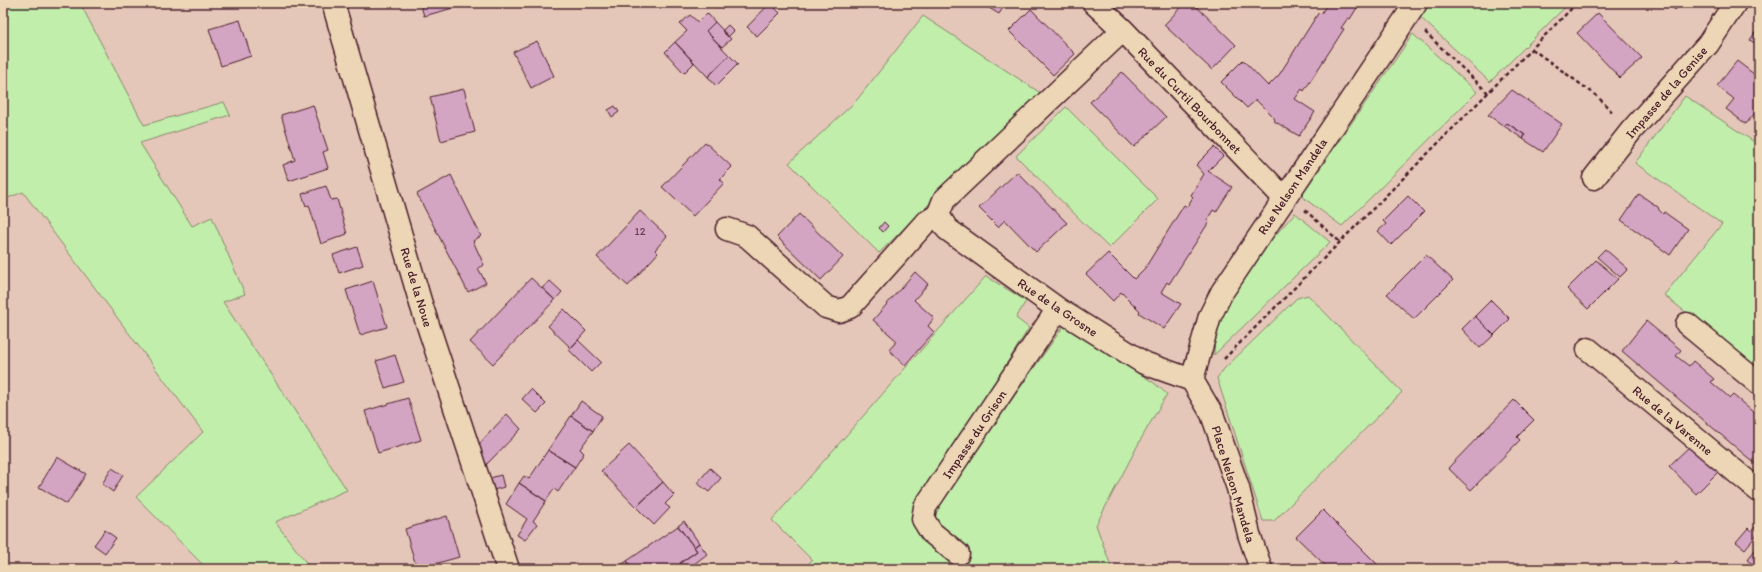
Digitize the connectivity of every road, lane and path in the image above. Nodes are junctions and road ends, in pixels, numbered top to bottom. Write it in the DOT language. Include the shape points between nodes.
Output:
graph roads {
  1 [pos="333,3"];
  2 [pos="1094,3"];
  3 [pos="1578,3"];
  4 [pos="1734,3"];
  5 [pos="1412,10"];
  6 [pos="1123,30"];
  7 [pos="1532,49"];
  8 [pos="1488,93"];
  9 [pos="1630,131"];
  10 [pos="1594,178"];
  11 [pos="1284,198"];
  12 [pos="938,215"];
  13 [pos="728,228"];
  14 [pos="1340,242"];
  15 [pos="1058,309"];
  16 [pos="1686,324"];
  17 [pos="1588,349"];
  18 [pos="1192,380"];
  19 [pos="1759,384"];
  20 [pos="1759,491"];
  21 [pos="958,554"];
  22 [pos="508,569"];
  23 [pos="1261,569"];
  1 -- 22 [label="street, Rue de la Noue" via="421,304"];
  2 -- 6 [label="street, Rue du Curtil Bourbonnet"];
  3 -- 7 [label="path"];
  4 -- 9 [label="street, Impasse de la Genise" via="1708,44"];
  5 -- 8 [label="path"];
  5 -- 11 [label="street, Rue Nelson Mandela"];
  6 -- 11 [label="street, Rue du Curtil Bourbonnet"];
  6 -- 12 [label="street" via="944,200"];
  7 -- 8 [label="path"];
  7 -- 9 [label="path" via="1597,96"];
  8 -- 14 [label="path"];
  9 -- 10 [label="street, Impasse de la Genise"];
  11 -- 14 [label="path" via="1308,212"];
  11 -- 18 [label="street, Rue Nelson Mandela" via="1222,292 1210,316"];
  12 -- 13 [label="street" via="925,223 850,307 839,311 826,307 746,236"];
  12 -- 15 [label="street, Rue de la Grosne" via="947,229"];
  14 -- 18 [label="path" via="1221,361"];
  15 -- 18 [label="street, Rue de la Grosne" via="1144,363"];
  15 -- 21 [label="street, Impasse du Grison" via="925,507 923,519 931,532"];
  16 -- 19 [label="street"];
  17 -- 20 [label="street, Rue de la Varenne"];
  18 -- 23 [label="street, Place Nelson Mandela" via="1212,414 1238,488"];
}
